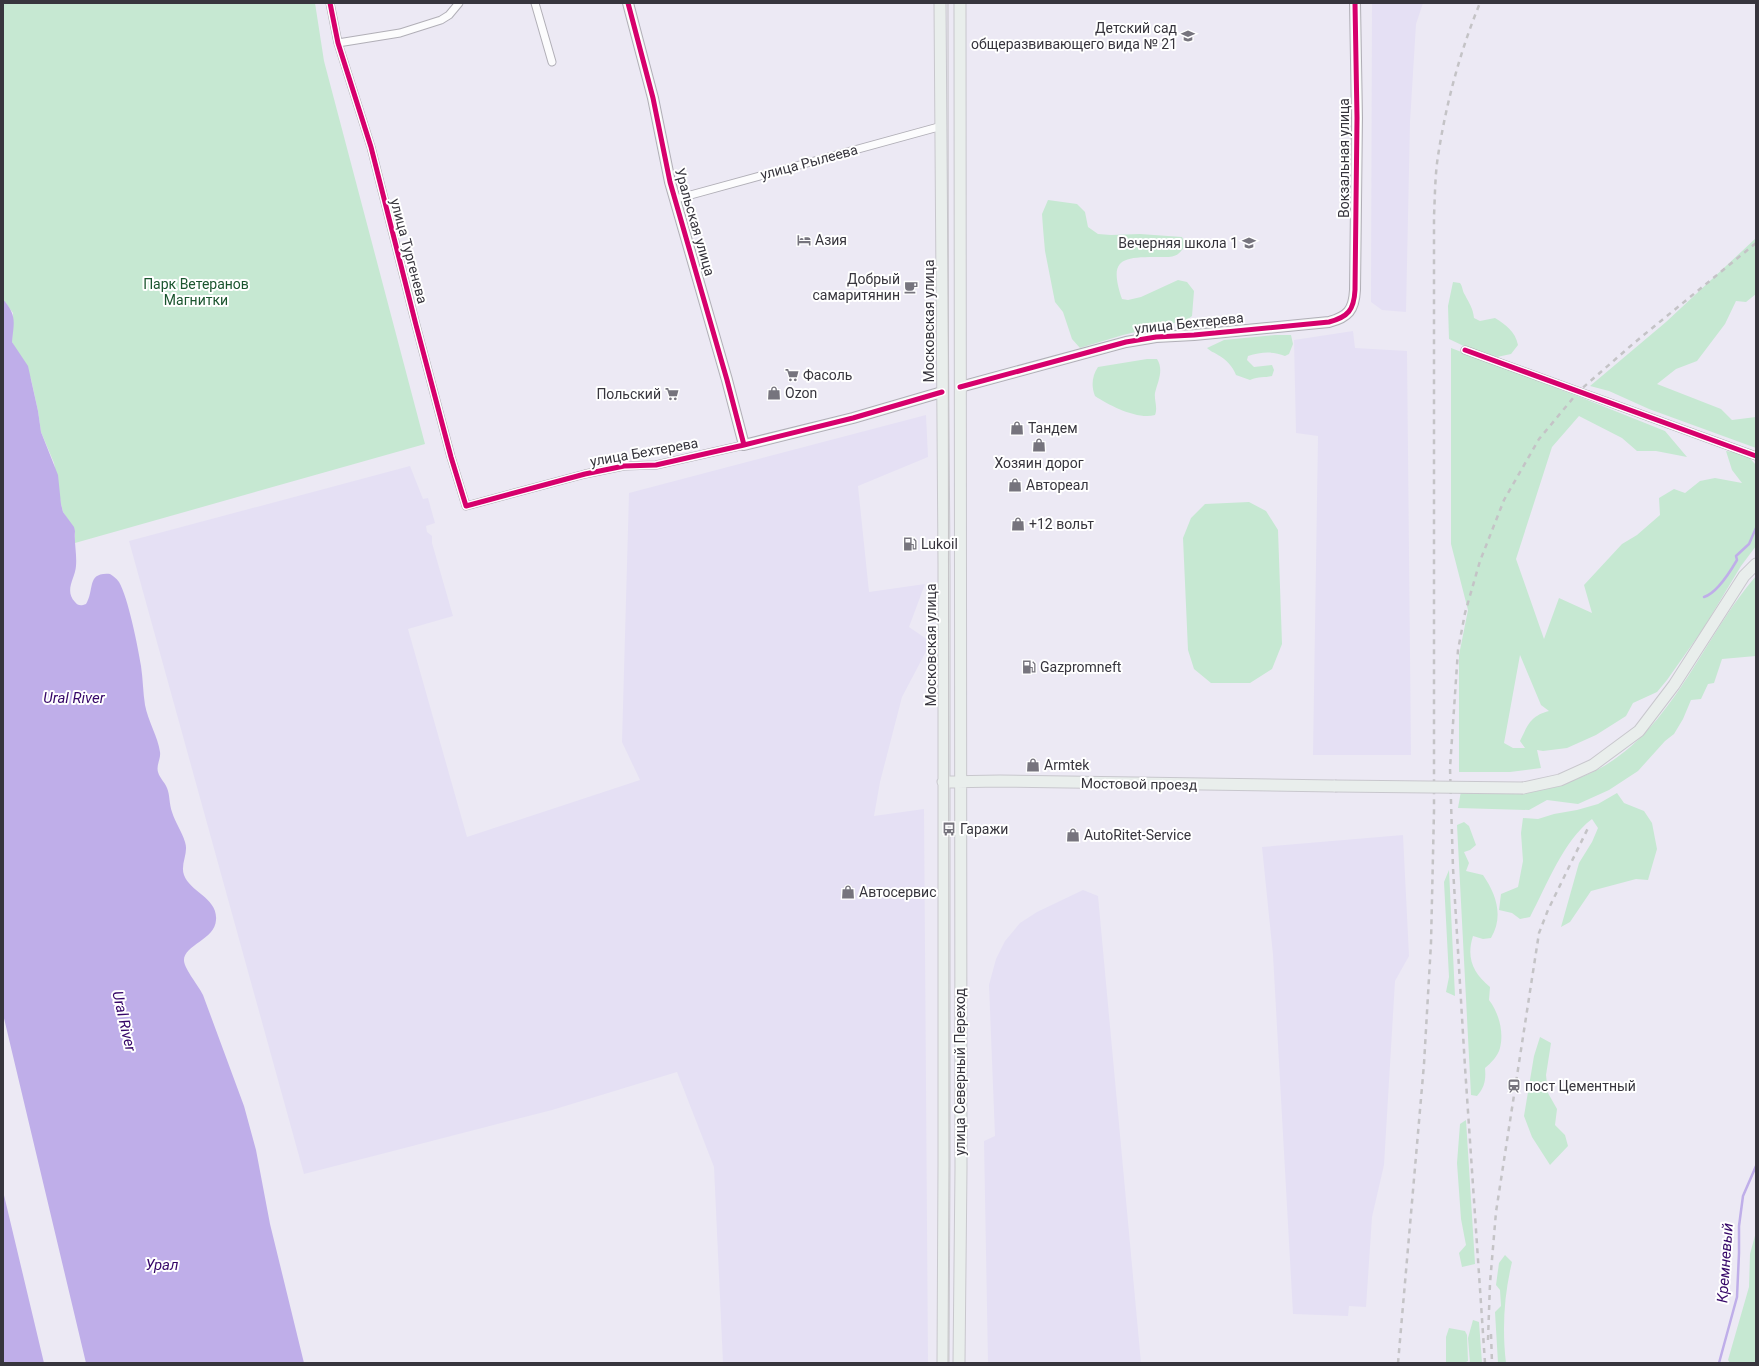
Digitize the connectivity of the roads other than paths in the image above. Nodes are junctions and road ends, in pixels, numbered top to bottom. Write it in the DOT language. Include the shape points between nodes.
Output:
graph roads {
  1 [pos="330,3"];
  2 [pos="459,3"];
  3 [pos="535,3"];
  4 [pos="628,3"];
  5 [pos="940,3"];
  6 [pos="960,3"];
  7 [pos="1355,3"];
  8 [pos="338,43"];
  9 [pos="552,62"];
  10 [pos="942,126"];
  11 [pos="676,199"];
  12 [pos="1350,312"];
  13 [pos="1465,350"];
  14 [pos="960,387"];
  15 [pos="942,392"];
  16 [pos="744,445"];
  17 [pos="1755,456"];
  18 [pos="466,506"];
  19 [pos="1756,564"];
  20 [pos="943,782"];
  21 [pos="960,782"];
  22 [pos="943,1363"];
  23 [pos="959,1363"];
  1 -- 8 [label="street, улица Тургенева"];
  2 -- 8 [label="street" via="441,20 400,33"];
  3 -- 9 [label="street"];
  4 -- 11 [label="street, Уральская улица"];
  5 -- 10 [label="main road, Московская улица"];
  6 -- 14 [label="main road"];
  7 -- 12 [label="street, Вокзальная улица" via="1355,290 1354,304"];
  8 -- 18 [label="street, улица Тургенева" via="371,147 416,326"];
  10 -- 11 [label="street, улица Рылеева"];
  10 -- 15 [label="main road, Московская улица"];
  11 -- 16 [label="street, Уральская улица"];
  12 -- 14 [label="street, улица Бехтерева" via="1329,322 1156,337 1126,342"];
  13 -- 17 [label="street"];
  14 -- 15 [label="main road, улица Бехтерева"];
  14 -- 21 [label="main road"];
  15 -- 16 [label="street, улица Бехтерева" via="853,418"];
  15 -- 20 [label="main road, Московская улица"];
  16 -- 18 [label="street, улица Бехтерева" via="656,465 624,466 585,474"];
  19 -- 21 [label="main road, Мостовой проезд, bridge" via="1744,576 1674,686 1639,731 1593,765 1560,780 1523,788"];
  20 -- 21 [label="main road, Мостовой проезд"];
  20 -- 22 [label="main road, улица Северный Переход"];
  21 -- 23 [label="main road, улица Северный Переход"];
}
